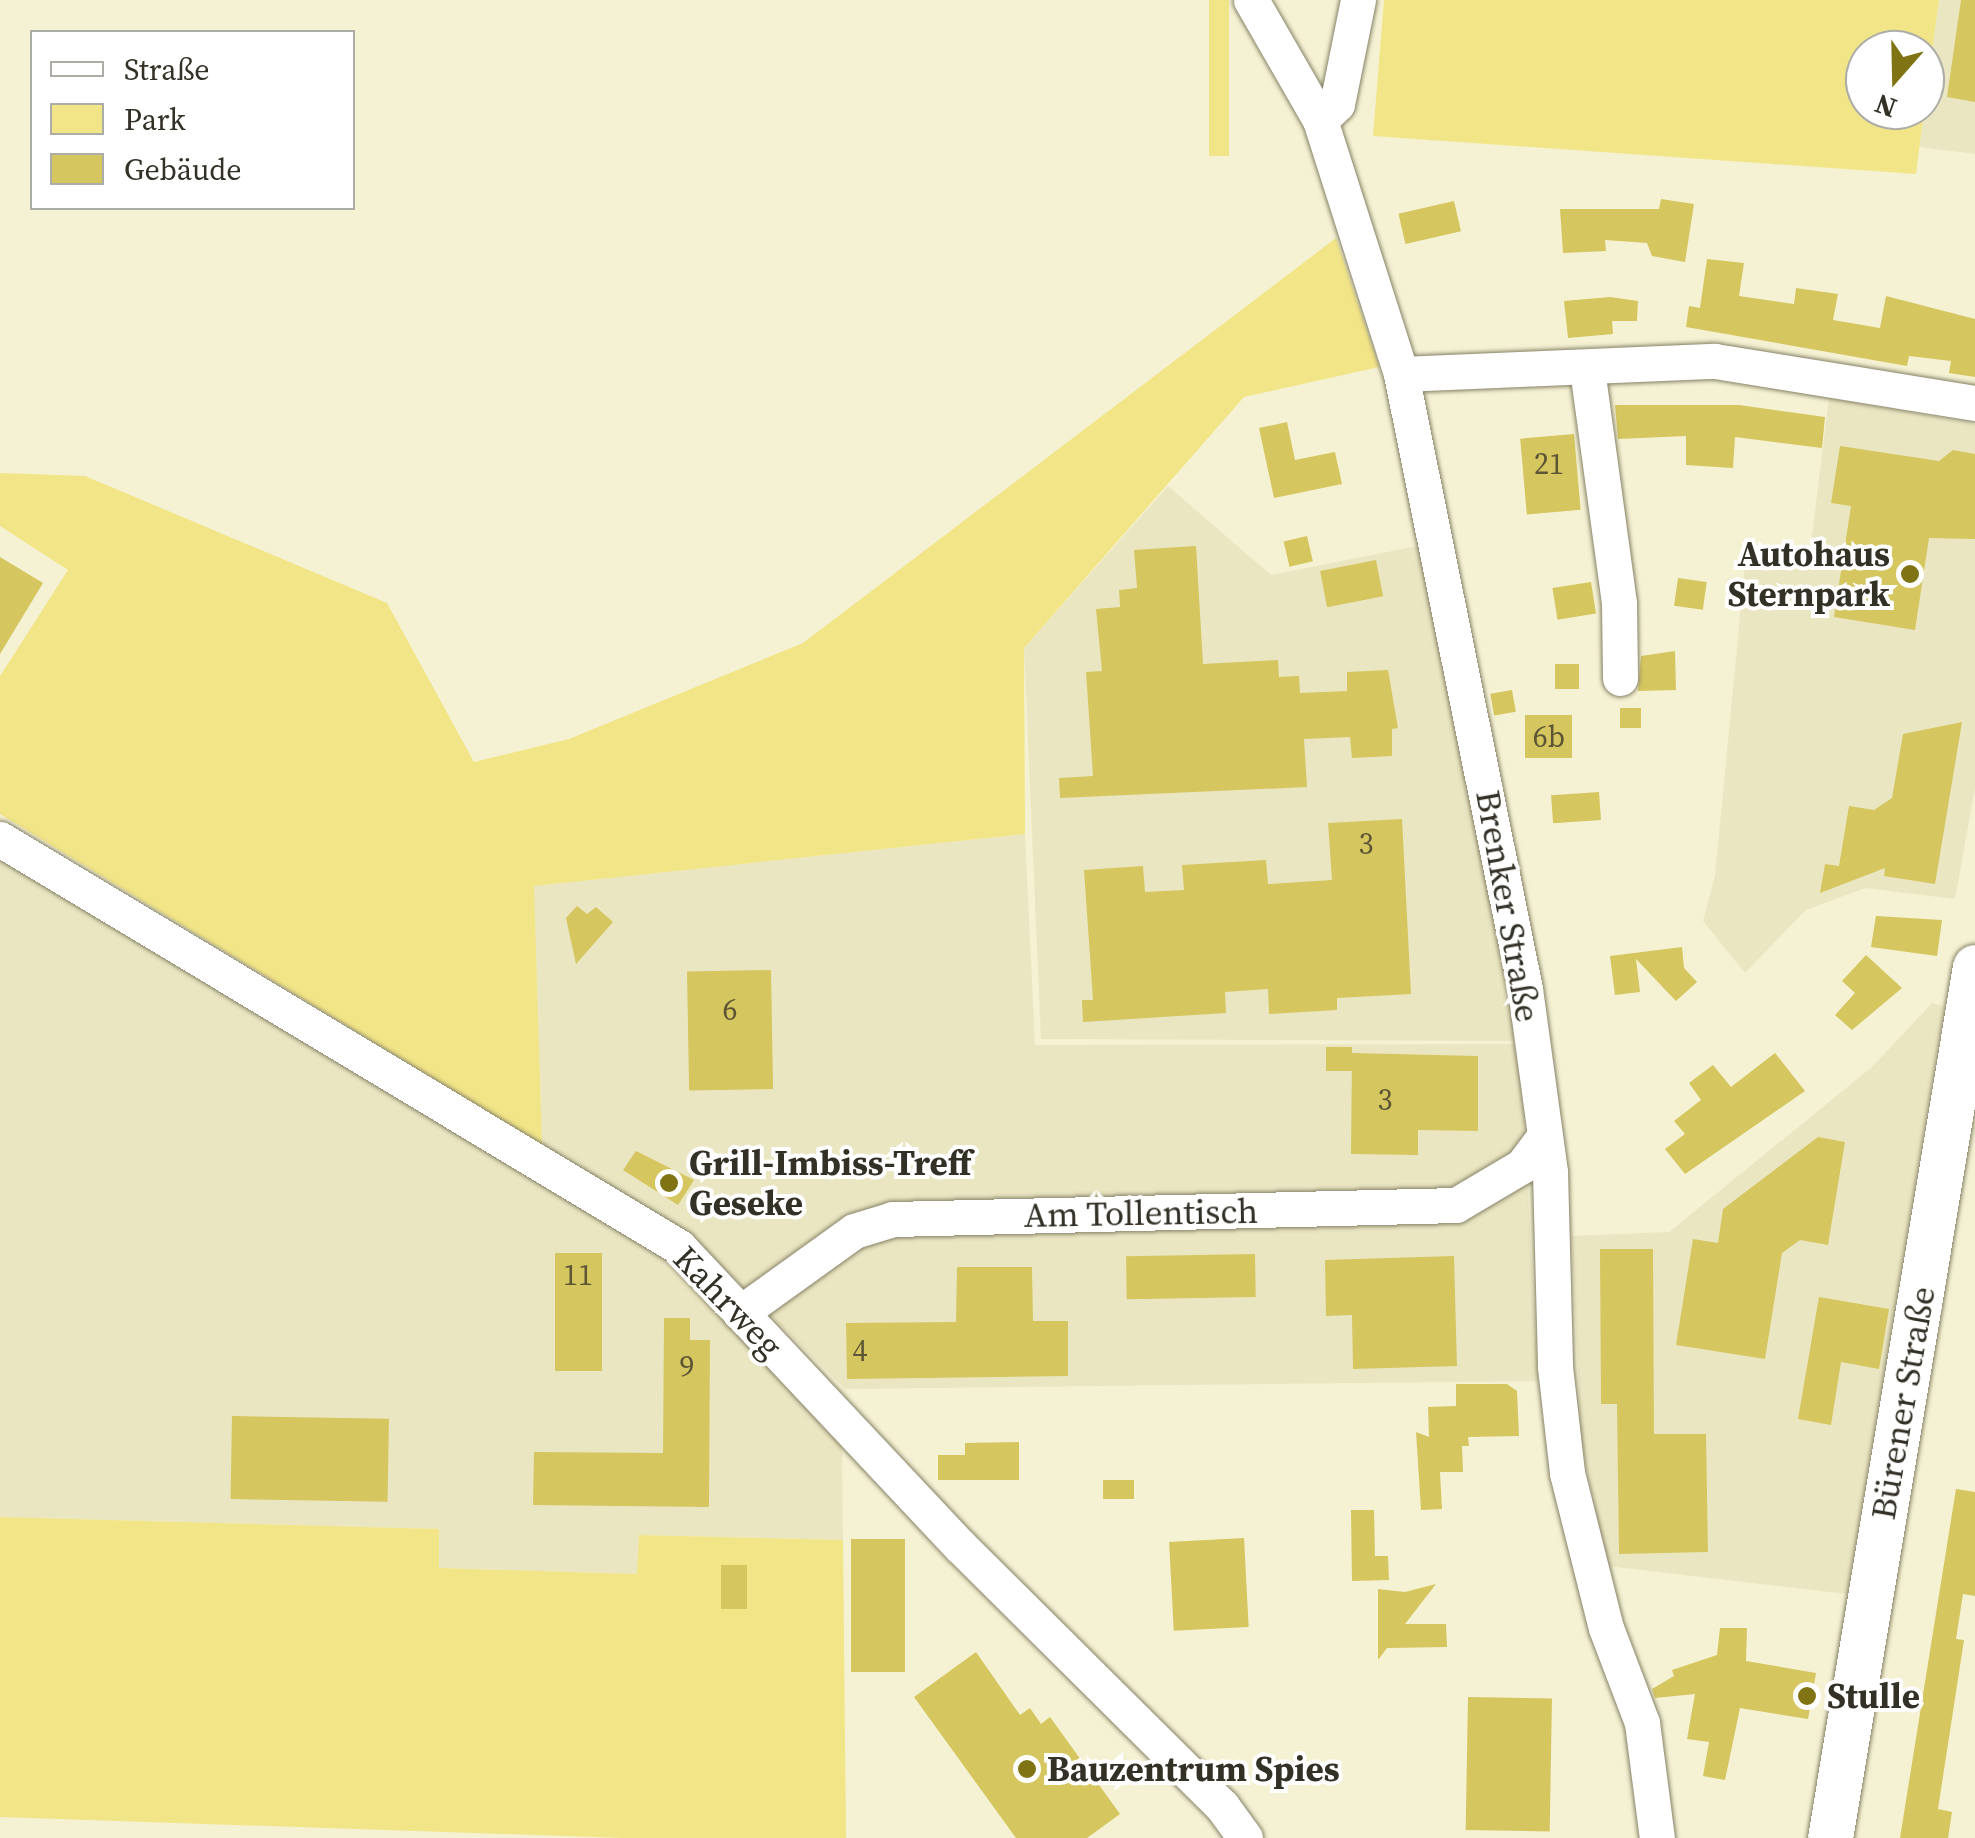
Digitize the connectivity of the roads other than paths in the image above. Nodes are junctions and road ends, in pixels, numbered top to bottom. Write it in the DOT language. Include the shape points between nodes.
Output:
graph roads {
  1 [pos="1250,0"];
  2 [pos="1358,0"];
  3 [pos="1320,120"];
  4 [pos="1586,370"];
  5 [pos="1402,374"];
  6 [pos="1975,403"];
  7 [pos="1620,678"];
  8 [pos="0,839"];
  9 [pos="1975,967"];
  10 [pos="1964,1110"];
  11 [pos="1544,1137"];
  12 [pos="740,1313"];
  13 [pos="1245,1838"];
  14 [pos="1657,1838"];
  15 [pos="1830,1838"];
  1 -- 3 [label="street, Brenker Straße"];
  2 -- 3 [label="street" via="1337,104"];
  3 -- 5 [label="street, Brenker Straße"];
  4 -- 5 [label="street"];
  4 -- 6 [label="street" via="1715,361"];
  4 -- 7 [label="street" via="1619,604"];
  5 -- 11 [label="street, Brenker Straße" via="1515,934"];
  8 -- 12 [label="street, Kahrweg" via="679,1248"];
  9 -- 10 [label="main road, Bürener Straße"];
  10 -- 15 [label="main road, Bürener Straße"];
  11 -- 12 [label="street, Am Tollentisch" via="1522,1166 1456,1205 893,1219 854,1231"];
  11 -- 14 [label="street, Brenker Straße" via="1554,1224 1559,1422 1606,1628 1642,1723"];
  12 -- 13 [label="street, Kahrweg" via="961,1547 1222,1806"];
}
